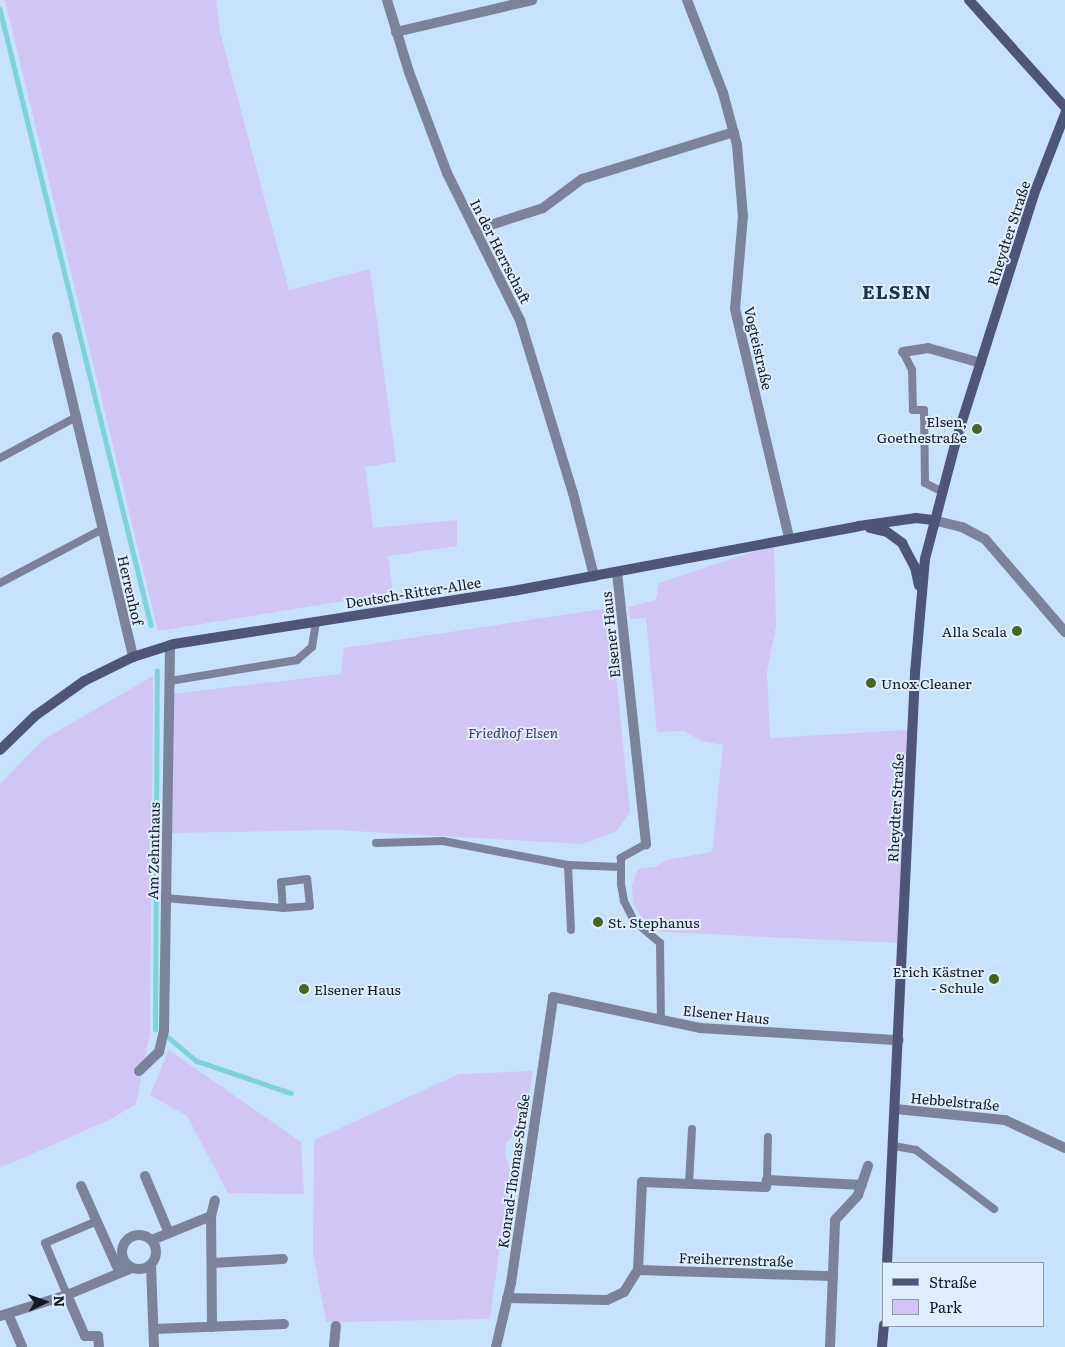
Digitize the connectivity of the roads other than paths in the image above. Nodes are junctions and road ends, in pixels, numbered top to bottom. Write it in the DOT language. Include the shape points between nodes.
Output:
graph roads {
  1 [pos="387,0"];
  2 [pos="532,0"];
  3 [pos="687,0"];
  4 [pos="969,0"];
  5 [pos="396,32"];
  6 [pos="1065,107"];
  7 [pos="1065,114"];
  8 [pos="734,132"];
  9 [pos="475,230"];
  10 [pos="58,337"];
  11 [pos="903,352"];
  12 [pos="981,363"];
  13 [pos="76,417"];
  14 [pos="0,458"];
  15 [pos="941,491"];
  16 [pos="933,520"];
  17 [pos="859,526"];
  18 [pos="103,529"];
  19 [pos="789,538"];
  20 [pos="617,572"];
  21 [pos="594,576"];
  22 [pos="0,583"];
  23 [pos="920,601"];
  24 [pos="316,621"];
  25 [pos="1065,632"];
  26 [pos="170,645"];
  27 [pos="133,657"];
  28 [pos="170,681"];
  29 [pos="0,750"];
  30 [pos="376,843"];
  31 [pos="646,844"];
  32 [pos="568,865"];
  33 [pos="620,866"];
  34 [pos="165,898"];
  35 [pos="283,908"];
  36 [pos="571,930"];
  37 [pos="553,997"];
  38 [pos="661,1020"];
  39 [pos="899,1040"];
  40 [pos="139,1071"];
  41 [pos="896,1109"];
  42 [pos="692,1129"];
  43 [pos="768,1137"];
  44 [pos="894,1146"];
  45 [pos="1065,1148"];
  46 [pos="868,1166"];
  47 [pos="145,1176"];
  48 [pos="766,1180"];
  49 [pos="690,1184"];
  50 [pos="81,1186"];
  51 [pos="862,1186"];
  52 [pos="215,1200"];
  53 [pos="994,1209"];
  54 [pos="211,1216"];
  55 [pos="97,1221"];
  56 [pos="169,1233"];
  57 [pos="152,1240"];
  58 [pos="283,1259"];
  59 [pos="212,1262"];
  60 [pos="887,1262"];
  61 [pos="151,1265"];
  62 [pos="132,1268"];
  63 [pos="638,1270"];
  64 [pos="120,1274"];
  65 [pos="833,1276"];
  66 [pos="67,1295"];
  67 [pos="506,1298"];
  68 [pos="4,1316"];
  69 [pos="284,1324"];
  70 [pos="336,1326"];
  71 [pos="212,1327"];
  72 [pos="884,1327"];
  73 [pos="154,1329"];
  74 [pos="22,1347"];
  75 [pos="98,1347"];
  76 [pos="154,1347"];
  77 [pos="334,1347"];
  78 [pos="496,1347"];
  79 [pos="830,1347"];
  80 [pos="882,1347"];
  1 -- 5 [label="street, In der Herrschaft"];
  2 -- 5 [label="street"];
  3 -- 8 [label="street, Vogteistraße"];
  4 -- 6 [label="street"];
  5 -- 9 [label="street, In der Herrschaft" via="446,173"];
  7 -- 12 [label="street, Rheydter Straße" via="1034,194"];
  8 -- 9 [label="street" via="582,179 543,208"];
  8 -- 19 [label="street, Vogteistraße" via="743,199 736,314"];
  9 -- 21 [label="street, In der Herrschaft" via="520,320 576,502"];
  10 -- 13 [label="street, Herrenhof"];
  11 -- 12 [label="street" via="928,348"];
  11 -- 15 [label="lane" via="912,370 912,410 924,410 925,483"];
  12 -- 15 [label="street, Rheydter Straße"];
  13 -- 14 [label="lane"];
  13 -- 18 [label="street, Herrenhof"];
  15 -- 16 [label="street, Rheydter Straße"];
  16 -- 17 [label="street, Deutsch-Ritter-Allee" via="916,518"];
  16 -- 23 [label="street, Rheydter Straße"];
  16 -- 25 [label="street" via="962,527 985,539"];
  17 -- 19 [label="street, Deutsch-Ritter-Allee"];
  17 -- 23 [label="street, Deutsch-Ritter-Allee" via="887,532 902,543 915,567"];
  18 -- 22 [label="lane"];
  18 -- 27 [label="street, Herrenhof"];
  19 -- 20 [label="street, Deutsch-Ritter-Allee"];
  20 -- 21 [label="street, Deutsch-Ritter-Allee"];
  20 -- 31 [label="street, Elsener Haus"];
  21 -- 24 [label="street, Deutsch-Ritter-Allee"];
  23 -- 39 [label="street, Rheydter Straße"];
  24 -- 26 [label="street, Deutsch-Ritter-Allee"];
  24 -- 28 [label="lane" via="312,647 297,660"];
  26 -- 27 [label="street, Deutsch-Ritter-Allee"];
  26 -- 28 [label="street, Am Zehnthaus"];
  27 -- 29 [label="street, Deutsch-Ritter-Allee" via="63,695"];
  28 -- 34 [label="street, Am Zehnthaus"];
  30 -- 32 [label="lane" via="449,842"];
  31 -- 33 [label="lane" via="621,858"];
  32 -- 33 [label="lane"];
  32 -- 36 [label="lane"];
  33 -- 38 [label="lane" via="622,893 630,915 655,936 662,950"];
  34 -- 35 [label="lane"];
  34 -- 40 [label="street, Am Zehnthaus" via="164,1030 157,1056"];
  35 -- 35 [label="lane" via="281,882 307,879 310,906"];
  37 -- 38 [label="street, Elsener Haus"];
  37 -- 67 [label="street, Konrad-Thomas-Straße"];
  38 -- 39 [label="street, Elsener Haus" via="700,1028"];
  39 -- 41 [label="street, Rheydter Straße"];
  41 -- 44 [label="street, Rheydter Straße"];
  41 -- 45 [label="street, Hebbelstraße" via="1005,1120"];
  42 -- 49 [label="lane"];
  43 -- 48 [label="lane"];
  44 -- 53 [label="lane" via="916,1150"];
  44 -- 60 [label="street, Rheydter Straße"];
  46 -- 51 [label="street"];
  47 -- 56 [label="street"];
  48 -- 49 [label="street" via="766,1187"];
  48 -- 51 [label="street"];
  49 -- 63 [label="street" via="642,1182"];
  50 -- 55 [label="street"];
  51 -- 65 [label="street" via="835,1220"];
  52 -- 54 [label="street"];
  54 -- 56 [label="street"];
  54 -- 59 [label="street"];
  55 -- 64 [label="street"];
  55 -- 66 [label="lane" via="45,1243"];
  56 -- 57 [label="street"];
  57 -- 61 [label="street" via="156,1253"];
  57 -- 62 [label="street" via="140,1235 128,1240 122,1252"];
  58 -- 59 [label="street"];
  59 -- 71 [label="street"];
  61 -- 62 [label="street" via="139,1270"];
  61 -- 73 [label="street"];
  62 -- 64 [label="street"];
  63 -- 65 [label="street, Freiherrenstraße"];
  63 -- 67 [label="street" via="624,1292 607,1300"];
  64 -- 66 [label="street"];
  65 -- 79 [label="street"];
  66 -- 68 [label="street"];
  66 -- 75 [label="street" via="86,1336 98,1336"];
  67 -- 78 [label="street, Konrad-Thomas-Straße"];
  68 -- 74 [label="street"];
  69 -- 71 [label="street"];
  70 -- 77 [label="street"];
  71 -- 73 [label="street"];
  72 -- 80 [label="street"];
  73 -- 76 [label="street"];
}
